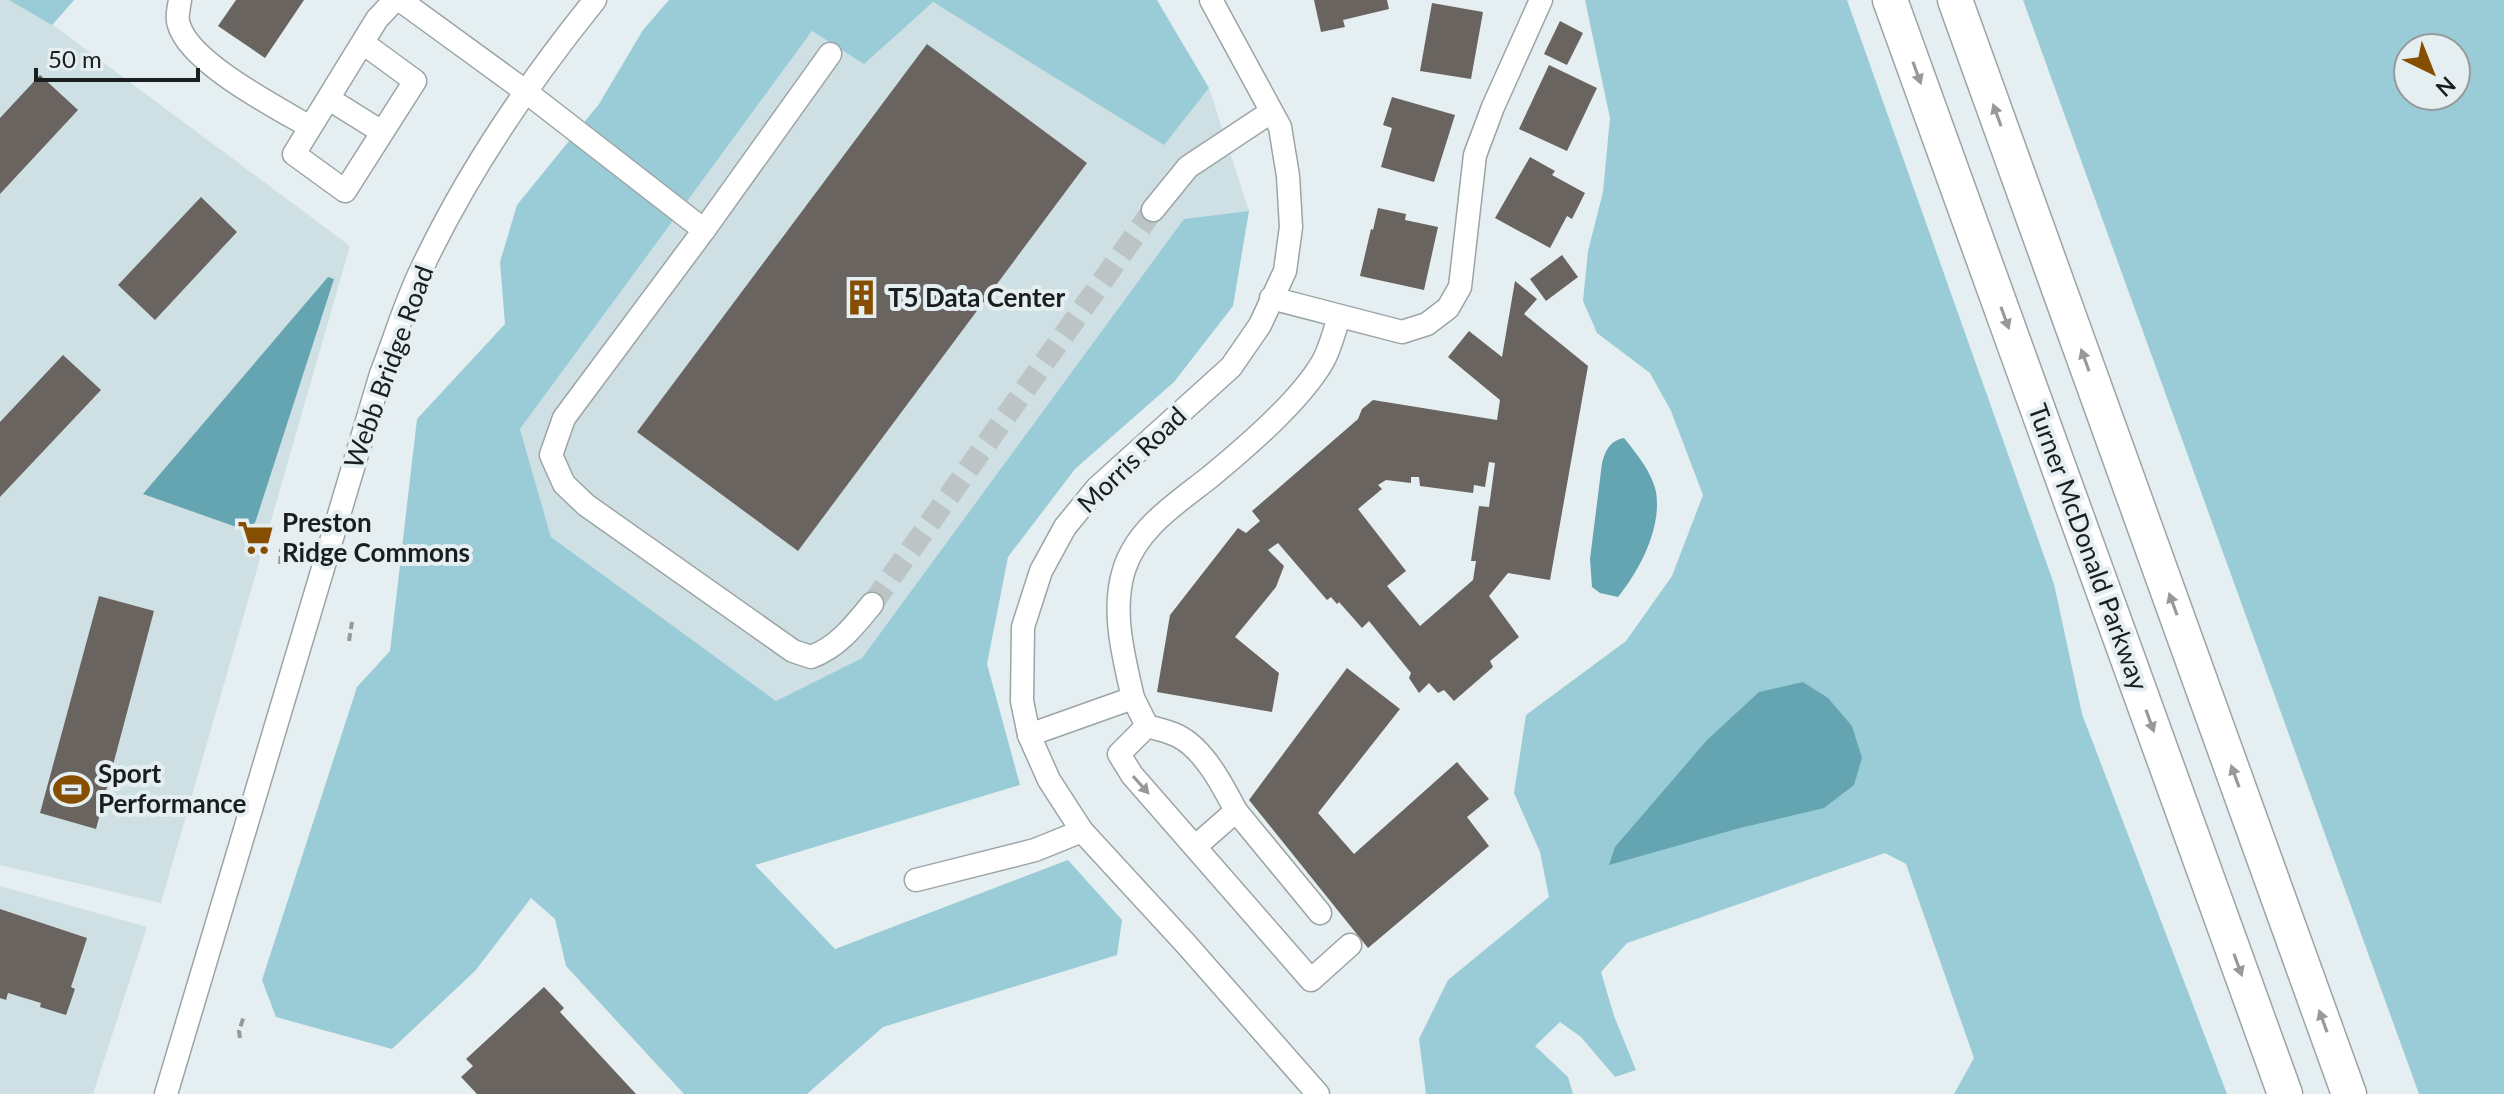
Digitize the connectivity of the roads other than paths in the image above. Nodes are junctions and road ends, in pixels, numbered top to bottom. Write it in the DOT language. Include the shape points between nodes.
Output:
graph roads {
  1 [pos="180,0"];
  2 [pos="397,0"];
  3 [pos="595,0"];
  4 [pos="1211,0"];
  5 [pos="1541,0"];
  6 [pos="1890,0"];
  7 [pos="1955,0"];
  8 [pos="363,43"];
  9 [pos="830,54"];
  10 [pos="525,91"];
  11 [pos="329,99"];
  12 [pos="1271,112"];
  13 [pos="310,127"];
  14 [pos="382,132"];
  15 [pos="1153,210"];
  16 [pos="704,230"];
  17 [pos="1271,298"];
  18 [pos="1339,317"];
  19 [pos="872,604"];
  20 [pos="1133,698"];
  21 [pos="1147,726"];
  22 [pos="1029,735"];
  23 [pos="1236,811"];
  24 [pos="1082,831"];
  25 [pos="1196,846"];
  26 [pos="916,880"];
  27 [pos="1320,913"];
  28 [pos="1350,945"];
  29 [pos="168,1092"];
  30 [pos="1318,1094"];
  31 [pos="2285,1094"];
  32 [pos="2349,1094"];
  1 -- 13 [label="street" via="178,23 190,47 242,87"];
  2 -- 8 [label="street"];
  2 -- 10 [label="street"];
  3 -- 10 [label="street, Webb Bridge Road"];
  4 -- 12 [label="street, Morris Road"];
  5 -- 18 [label="street" via="1475,155 1460,287 1448,308 1427,324 1402,332"];
  6 -- 31 [label="highway, Turner McDonald Parkway, one-way"];
  32 -- 7 [label="highway, one-way"];
  8 -- 11 [label="street"];
  8 -- 14 [label="street" via="415,81"];
  9 -- 16 [label="street"];
  10 -- 16 [label="street"];
  10 -- 29 [label="street, Webb Bridge Road" via="480,159 422,267 381,374"];
  11 -- 13 [label="street"];
  11 -- 14 [label="street"];
  12 -- 15 [label="street" via="1188,167"];
  12 -- 17 [label="street, Morris Road" via="1280,127 1291,227 1285,271"];
  13 -- 14 [label="street" via="294,154 345,191"];
  16 -- 19 [label="street" via="564,418 551,455 564,484 586,505 793,651 811,657 828,651"];
  17 -- 18 [label="street"];
  17 -- 22 [label="street, Morris Road" via="1260,325 1231,367 1097,488 1065,527 1041,571 1023,627 1022,701"];
  18 -- 20 [label="street" via="1322,363 1294,399 1138,541 1124,570 1118,605"];
  20 -- 21 [label="street"];
  20 -- 22 [label="street"];
  21 -- 23 [label="street" via="1185,740 1218,774"];
  21 -- 25 [label="street, one-way" via="1119,754"];
  22 -- 24 [label="street, Morris Road" via="1049,780"];
  23 -- 25 [label="street"];
  23 -- 27 [label="street"];
  24 -- 26 [label="street" via="1035,850"];
  24 -- 30 [label="street, Morris Road"];
  25 -- 28 [label="street" via="1311,980"];
}
